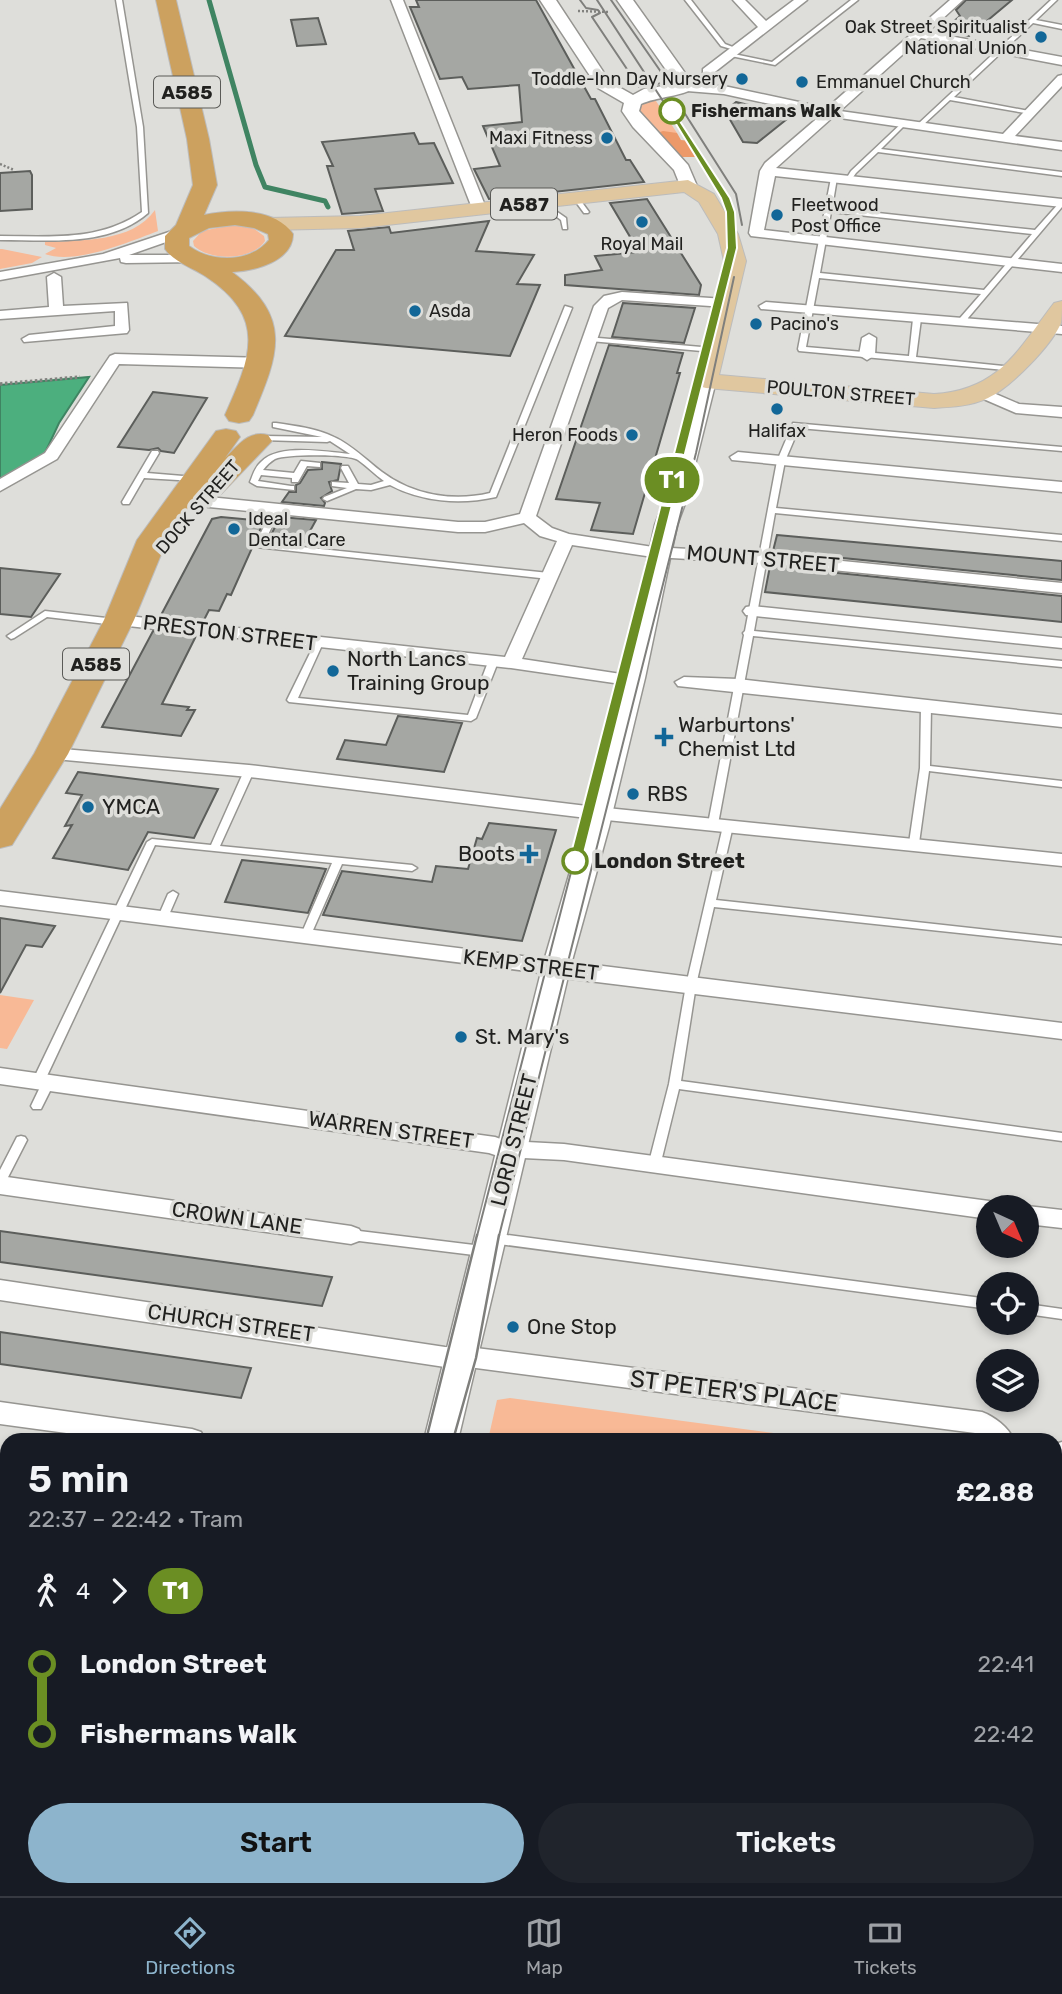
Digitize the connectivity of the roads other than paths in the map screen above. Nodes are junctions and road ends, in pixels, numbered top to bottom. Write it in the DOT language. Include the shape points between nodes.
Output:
graph roads {
  1 [pos="118,0"];
  2 [pos="166,0"];
  3 [pos="397,0"];
  4 [pos="688,0"];
  5 [pos="739,0"];
  6 [pos="801,0"];
  7 [pos="855,0"];
  8 [pos="957,0"];
  9 [pos="1054,0"];
  10 [pos="550,3"];
  11 [pos="629,5"];
  12 [pos="1031,21"];
  13 [pos="765,26"];
  14 [pos="1062,27"];
  15 [pos="918,34"];
  16 [pos="1001,49"];
  17 [pos="732,52"];
  18 [pos="1062,61"];
  19 [pos="707,72"];
  20 [pos="1060,85"];
  21 [pos="687,86"];
  22 [pos="949,97"];
  23 [pos="632,101"];
  24 [pos="831,113"];
  25 [pos="1029,113"];
  26 [pos="904,123"];
  27 [pos="920,125"];
  28 [pos="1006,138"];
  29 [pos="1062,146"];
  30 [pos="877,150"];
  31 [pos="768,171"];
  32 [pos="1062,174"];
  33 [pos="834,178"];
  34 [pos="849,179"];
  35 [pos="205,185"];
  36 [pos="688,186"];
  37 [pos="1062,203"];
  38 [pos="526,204"];
  39 [pos="479,208"];
  40 [pos="827,210"];
  41 [pos="264,222"];
  42 [pos="360,222"];
  43 [pos="565,228"];
  44 [pos="183,231"];
  45 [pos="1036,232"];
  46 [pos="0,238"];
  47 [pos="821,241"];
  48 [pos="106,258"];
  49 [pos="195,261"];
  50 [pos="1012,262"];
  51 [pos="271,268"];
  52 [pos="1062,268"];
  53 [pos="815,275"];
  54 [pos="0,276"];
  55 [pos="54,277"];
  56 [pos="986,292"];
  57 [pos="720,305"];
  58 [pos="766,306"];
  59 [pos="568,308"];
  60 [pos="1062,308"];
  61 [pos="56,310"];
  62 [pos="808,310"];
  63 [pos="0,315"];
  64 [pos="917,319"];
  65 [pos="964,323"];
  66 [pos="1054,330"];
  67 [pos="262,332"];
  68 [pos="869,338"];
  69 [pos="29,339"];
  70 [pos="590,339"];
  71 [pos="713,350"];
  72 [pos="867,355"];
  73 [pos="912,359"];
  74 [pos="258,369"];
  75 [pos="1013,369"];
  76 [pos="706,381"];
  77 [pos="980,396"];
  78 [pos="1062,412"];
  79 [pos="255,429"];
  80 [pos="336,440"];
  81 [pos="1062,449"];
  82 [pos="155,453"];
  83 [pos="360,457"];
  84 [pos="737,457"];
  85 [pos="781,461"];
  86 [pos="314,469"];
  87 [pos="258,472"];
  88 [pos="142,475"];
  89 [pos="390,482"];
  90 [pos="0,486"];
  91 [pos="291,486"];
  92 [pos="355,487"];
  93 [pos="1062,487"];
  94 [pos="190,493"];
  95 [pos="126,502"];
  96 [pos="774,510"];
  97 [pos="527,517"];
  98 [pos="1062,538"];
  99 [pos="566,539"];
  100 [pos="661,551"];
  101 [pos="762,558"];
  102 [pos="549,576"];
  103 [pos="1062,588"];
  104 [pos="752,611"];
  105 [pos="118,621"];
  106 [pos="747,633"];
  107 [pos="11,636"];
  108 [pos="318,643"];
  109 [pos="1062,643"];
  110 [pos="502,663"];
  111 [pos="1062,664"];
  112 [pos="633,678"];
  113 [pos="684,682"];
  114 [pos="738,685"];
  115 [pos="926,706"];
  116 [pos="1062,721"];
  117 [pos="51,754"];
  118 [pos="925,768"];
  119 [pos="249,771"];
  120 [pos="1062,784"];
  121 [pos="600,812"];
  122 [pos="720,825"];
  123 [pos="0,837"];
  124 [pos="914,843"];
  125 [pos="214,848"];
  126 [pos="338,860"];
  127 [pos="1062,860"];
  128 [pos="412,868"];
  129 [pos="173,894"];
  130 [pos="0,898"];
  131 [pos="710,903"];
  132 [pos="120,911"];
  133 [pos="163,917"];
  134 [pos="305,937"];
  135 [pos="1062,942"];
  136 [pos="556,968"];
  137 [pos="691,985"];
  138 [pos="1062,1031"];
  139 [pos="0,1076"];
  140 [pos="44,1080"];
  141 [pos="675,1084"];
  142 [pos="37,1106"];
  143 [pos="1062,1137"];
  144 [pos="21,1140"];
  145 [pos="511,1148"];
  146 [pos="654,1166"];
  147 [pos="0,1183"];
  148 [pos="976,1208"];
  149 [pos="1040,1216"];
  150 [pos="1062,1219"];
  151 [pos="351,1235"];
  152 [pos="483,1246"];
  153 [pos="0,1290"];
  154 [pos="976,1303"];
  155 [pos="1039,1311"];
  156 [pos="1062,1314"];
  157 [pos="461,1357"];
  158 [pos="0,1413"];
  159 [pos="142,1433"];
  160 [pos="443,1433"];
  161 [pos="993,1433"];
  1 -- 46 [label="lane" via="140,127 145,213 104,232"];
  2 -- 35 [label="highway, A585"];
  3 -- 39 [label="street"];
  4 -- 17 [label="lane"];
  5 -- 13 [label="street"];
  6 -- 13 [label="street"];
  7 -- 17 [label="lane" via="773,64"];
  8 -- 15 [label="street"];
  9 -- 12 [label="lane"];
  10 -- 23 [label="street" via="604,85"];
  11 -- 21 [label="street"];
  12 -- 14 [label="lane"];
  12 -- 16 [label="lane"];
  13 -- 17 [label="street"];
  15 -- 16 [label="street"];
  15 -- 24 [label="street"];
  16 -- 18 [label="street"];
  16 -- 22 [label="lane"];
  17 -- 19 [label="street"];
  20 -- 25 [label="street"];
  21 -- 23 [label="street" via="651,92"];
  21 -- 24 [label="street"];
  22 -- 25 [label="lane"];
  22 -- 27 [label="lane"];
  23 -- 36 [label="street" via="629,114 667,149 687,176"];
  24 -- 26 [label="street"];
  24 -- 31 [label="street" via="784,151"];
  25 -- 28 [label="street"];
  26 -- 27 [label="street"];
  26 -- 30 [label="lane"];
  27 -- 28 [label="street"];
  28 -- 29 [label="street"];
  30 -- 32 [label="lane"];
  30 -- 34 [label="lane"];
  31 -- 33 [label="street"];
  31 -- 47 [label="street" via="756,233"];
  33 -- 34 [label="street"];
  33 -- 40 [label="lane"];
  34 -- 37 [label="street"];
  35 -- 41 [label="highway" via="247,216"];
  35 -- 44 [label="highway"];
  36 -- 38 [label="main road, A587" via="581,205"];
  36 -- 57 [label="main road, LORD STREET" via="708,241"];
  36 -- 57 [label="main road, LORD STREET" via="707,198 731,242 735,261"];
  37 -- 45 [label="lane"];
  38 -- 39 [label="main road, A587"];
  38 -- 43 [label="lane" via="557,213"];
  39 -- 42 [label="main road, A587"];
  40 -- 45 [label="lane"];
  40 -- 47 [label="lane"];
  41 -- 42 [label="main road, A587"];
  41 -- 44 [label="highway" via="214,219"];
  41 -- 51 [label="highway" via="281,236"];
  42 -- 51 [label="main road, A587"];
  44 -- 48 [label="street"];
  44 -- 49 [label="highway" via="175,243 177,249"];
  45 -- 50 [label="lane"];
  47 -- 50 [label="street"];
  47 -- 53 [label="lane"];
  48 -- 49 [label="street"];
  48 -- 54 [label="street"];
  49 -- 51 [label="highway"];
  49 -- 67 [label="highway" via="233,283 257,312"];
  50 -- 52 [label="street"];
  50 -- 56 [label="lane"];
  51 -- 67 [label="highway" via="272,313"];
  53 -- 56 [label="lane"];
  53 -- 62 [label="lane"];
  55 -- 61 [label="street"];
  56 -- 65 [label="lane"];
  57 -- 70 [label="street" via="622,296 609,299 601,306"];
  57 -- 71 [label="main road, LORD STREET"];
  58 -- 62 [label="street"];
  59 -- 89 [label="lane" via="493,495 473,501 431,497"];
  60 -- 66 [label="main road"];
  61 -- 63 [label="street"];
  61 -- 69 [label="street" via="122,306 122,330"];
  62 -- 64 [label="street"];
  62 -- 72 [label="lane" via="802,349"];
  64 -- 65 [label="street"];
  64 -- 73 [label="lane"];
  65 -- 66 [label="street"];
  66 -- 75 [label="main road"];
  67 -- 74 [label="highway"];
  68 -- 72 [label="street"];
  70 -- 71 [label="lane"];
  70 -- 97 [label="street"];
  71 -- 76 [label="main road, LORD STREET"];
  72 -- 73 [label="lane"];
  73 -- 75 [label="lane"];
  74 -- 79 [label="highway"];
  74 -- 90 [label="street" via="115,359 51,456"];
  75 -- 77 [label="main road"];
  76 -- 77 [label="main road, POULTON STREET" via="934,401"];
  76 -- 100 [label="street, LORD STREET"];
  77 -- 78 [label="street" via="1016,408"];
  79 -- 80 [label="lane"];
  79 -- 80 [label="lane" via="313,432"];
  79 -- 94 [label="highway, DOCK STREET / A585"];
  79 -- 94 [label="highway, DOCK STREET / A585" via="227,472"];
  80 -- 83 [label="lane"];
  81 -- 85 [label="lane" via="796,425"];
  82 -- 88 [label="lane"];
  83 -- 87 [label="lane" via="295,453 265,462"];
  83 -- 89 [label="lane"];
  84 -- 85 [label="street"];
  85 -- 93 [label="street"];
  85 -- 96 [label="lane"];
  86 -- 91 [label="lane"];
  87 -- 91 [label="lane"];
  87 -- 91 [label="lane" via="254,482 274,493"];
  88 -- 94 [label="lane"];
  88 -- 95 [label="lane"];
  89 -- 92 [label="lane"];
  91 -- 94 [label="street"];
  91 -- 97 [label="street" via="458,527 485,527"];
  91 -- 102 [label="lane" via="259,545"];
  92 -- 92 [label="lane" via="338,484"];
  94 -- 105 [label="highway, DOCK STREET / A585" via="179,531 139,574"];
  96 -- 98 [label="lane"];
  96 -- 101 [label="lane"];
  97 -- 99 [label="street, MOUNT STREET" via="546,532"];
  99 -- 100 [label="street, MOUNT STREET"];
  99 -- 102 [label="street"];
  100 -- 101 [label="street, MOUNT STREET"];
  100 -- 112 [label="street, LORD STREET"];
  101 -- 103 [label="street, MOUNT STREET"];
  101 -- 104 [label="lane"];
  102 -- 110 [label="street"];
  104 -- 106 [label="lane"];
  104 -- 109 [label="street"];
  105 -- 107 [label="lane" via="45,614"];
  105 -- 108 [label="street, PRESTON STREET"];
  105 -- 117 [label="highway, DOCK STREET / A585"];
  106 -- 111 [label="lane"];
  106 -- 114 [label="lane"];
  108 -- 110 [label="street, PRESTON STREET"];
  108 -- 110 [label="lane" via="292,700 471,718"];
  110 -- 112 [label="street, PRESTON STREET"];
  112 -- 121 [label="street, LORD STREET"];
  113 -- 114 [label="street"];
  114 -- 115 [label="street"];
  114 -- 122 [label="lane"];
  115 -- 116 [label="street"];
  115 -- 118 [label="lane"];
  117 -- 119 [label="street"];
  117 -- 123 [label="highway, DOCK STREET / A585"];
  118 -- 120 [label="lane"];
  118 -- 124 [label="lane"];
  119 -- 121 [label="street"];
  119 -- 125 [label="lane"];
  121 -- 122 [label="street"];
  121 -- 136 [label="street, LORD STREET"];
  122 -- 124 [label="street"];
  122 -- 131 [label="lane"];
  124 -- 127 [label="street"];
  125 -- 126 [label="lane"];
  125 -- 132 [label="lane" via="152,842"];
  126 -- 128 [label="lane"];
  126 -- 134 [label="lane"];
  129 -- 133 [label="lane"];
  130 -- 132 [label="street, KEMP STREET"];
  131 -- 135 [label="lane"];
  131 -- 137 [label="lane"];
  132 -- 133 [label="street, KEMP STREET"];
  132 -- 140 [label="lane"];
  133 -- 134 [label="street, KEMP STREET"];
  134 -- 136 [label="street, KEMP STREET"];
  136 -- 137 [label="street, KEMP STREET"];
  136 -- 145 [label="street, LORD STREET"];
  137 -- 138 [label="street, KEMP STREET"];
  137 -- 141 [label="lane"];
  139 -- 140 [label="street, WARREN STREET"];
  140 -- 142 [label="lane"];
  140 -- 145 [label="street, WARREN STREET"];
  141 -- 143 [label="lane"];
  141 -- 146 [label="lane"];
  144 -- 147 [label="lane"];
  145 -- 146 [label="street, WARREN STREET"];
  145 -- 152 [label="street, LORD STREET"];
  146 -- 148 [label="street, WARREN STREET"];
  147 -- 151 [label="street, CROWN LANE"];
  149 -- 150 [label="street"];
  151 -- 152 [label="lane, CROWN LANE"];
  152 -- 154 [label="lane, CROWN LANE"];
  152 -- 157 [label="street, LORD STREET"];
  153 -- 157 [label="street, CHURCH STREET"];
  155 -- 156 [label="lane"];
  157 -- 160 [label="street, LORD STREET"];
  157 -- 161 [label="street, ST PETER'S PLACE" via="982,1423"];
  158 -- 159 [label="street"];
}
